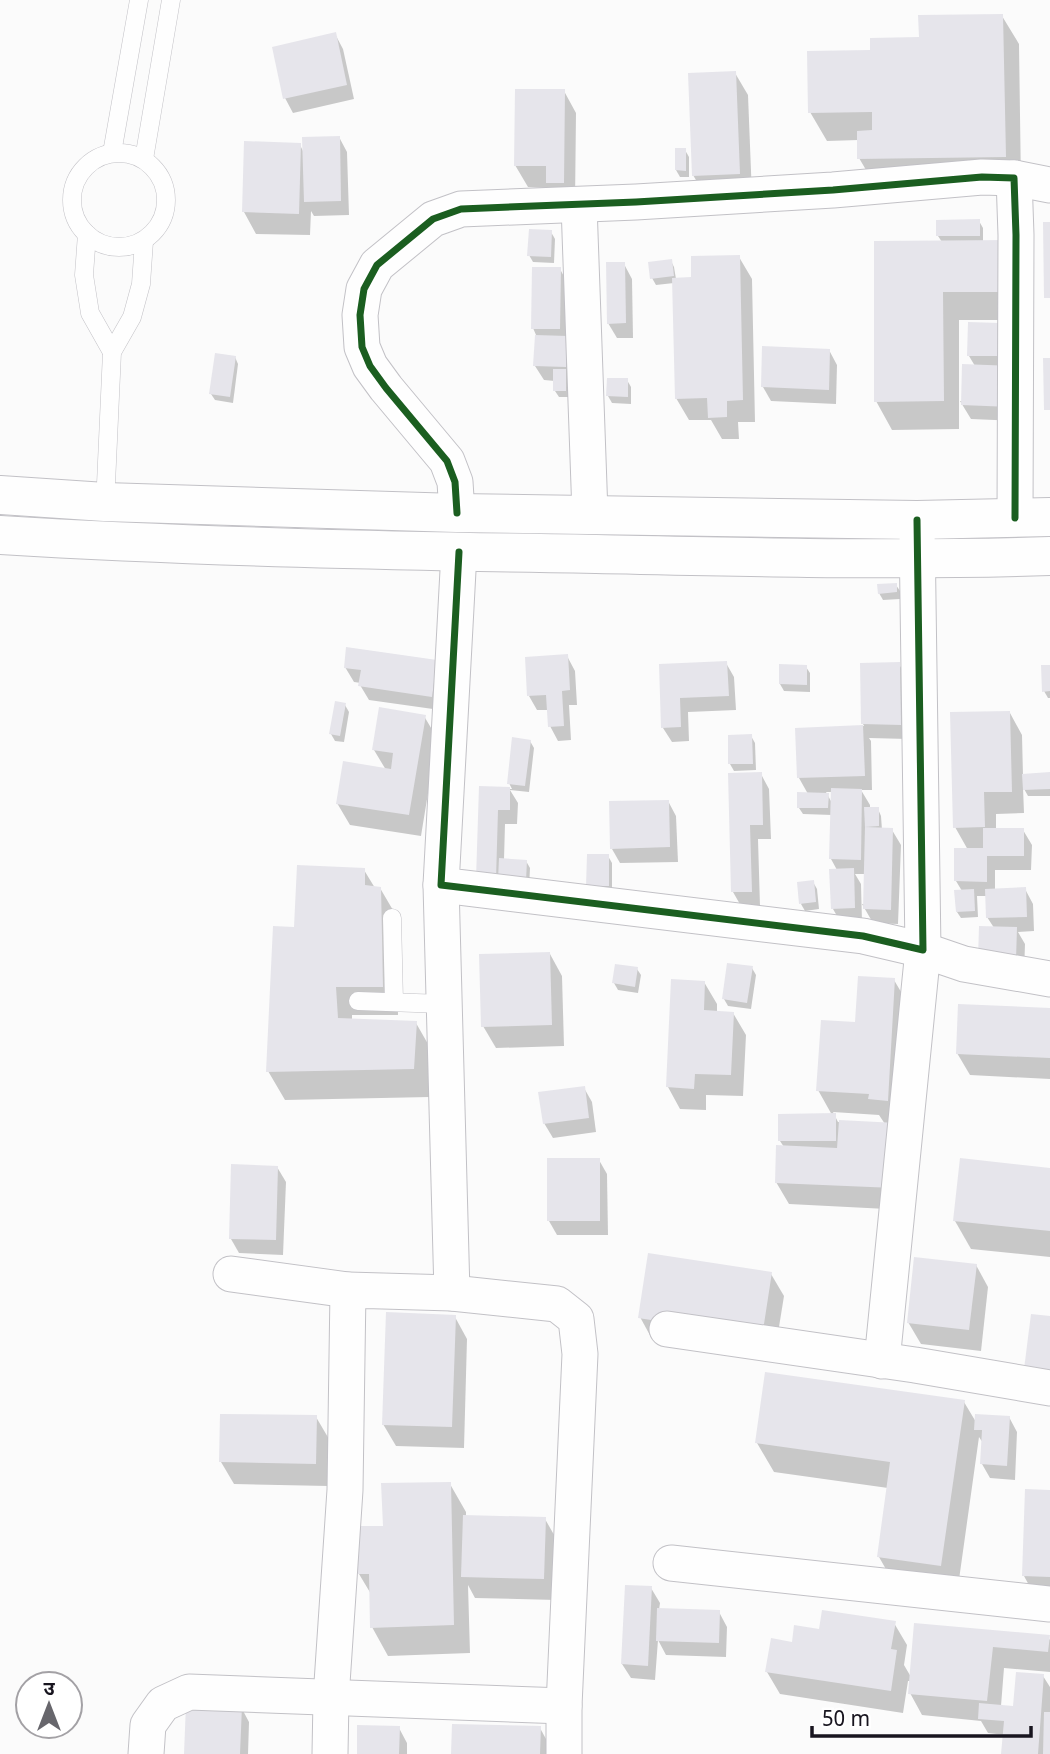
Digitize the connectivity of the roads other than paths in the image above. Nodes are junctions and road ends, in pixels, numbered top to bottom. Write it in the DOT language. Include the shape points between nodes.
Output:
graph roads {
  1 [pos="139,0"];
  2 [pos="171,0"];
  3 [pos="112,153"];
  4 [pos="144,159"];
  5 [pos="1014,178"];
  6 [pos="1050,185"];
  7 [pos="579,205"];
  8 [pos="87,234"];
  9 [pos="144,241"];
  10 [pos="112,352"];
  11 [pos="0,495"];
  12 [pos="105,502"];
  13 [pos="457,513"];
  14 [pos="590,514"];
  15 [pos="1032,517"];
  16 [pos="917,520"];
  17 [pos="0,535"];
  18 [pos="104,541"];
  19 [pos="459,552"];
  20 [pos="1050,556"];
  21 [pos="917,559"];
  22 [pos="441,885"];
  23 [pos="392,918"];
  24 [pos="923,950"];
  25 [pos="1050,979"];
  26 [pos="358,1001"];
  27 [pos="394,1002"];
  28 [pos="444,1003"];
  29 [pos="231,1274"];
  30 [pos="348,1290"];
  31 [pos="452,1293"];
  32 [pos="667,1329"];
  33 [pos="882,1361"];
  34 [pos="1050,1388"];
  35 [pos="671,1563"];
  36 [pos="1050,1604"];
  37 [pos="331,1698"];
  38 [pos="564,1706"];
  39 [pos="146,1754"];
  40 [pos="330,1754"];
  41 [pos="564,1754"];
  1 -- 3 [label="lane"];
  2 -- 4 [label="lane"];
  3 -- 4 [label="lane"];
  3 -- 8 [label="lane" via="85,166 76,178 72,208"];
  4 -- 9 [label="lane" via="164,184 167,200 164,216"];
  5 -- 6 [label="street"];
  5 -- 7 [label="street"];
  5 -- 15 [label="street"];
  7 -- 13 [label="street" via="461,209 433,219 377,265 364,289 360,315 366,357 447,461 455,482"];
  7 -- 14 [label="street"];
  8 -- 9 [label="lane" via="99,243 118,246"];
  8 -- 10 [label="lane" via="84,275 90,313"];
  9 -- 10 [label="lane" via="141,284 132,317"];
  10 -- 12 [label="lane"];
  11 -- 12 [label="street"];
  12 -- 13 [label="street"];
  12 -- 18 [label="lane"];
  13 -- 14 [label="street"];
  14 -- 16 [label="street"];
  15 -- 16 [label="street"];
  16 -- 21 [label="street"];
  17 -- 18 [label="street"];
  18 -- 19 [label="street"];
  19 -- 21 [label="street"];
  19 -- 22 [label="street"];
  20 -- 21 [label="street"];
  21 -- 24 [label="street"];
  22 -- 24 [label="street" via="863,936"];
  22 -- 28 [label="street"];
  23 -- 27 [label="lane"];
  24 -- 25 [label="street" via="964,964"];
  24 -- 33 [label="street"];
  26 -- 27 [label="lane"];
  27 -- 28 [label="lane"];
  28 -- 31 [label="street"];
  29 -- 30 [label="street"];
  30 -- 31 [label="street"];
  30 -- 37 [label="street" via="345,1490"];
  31 -- 38 [label="street" via="557,1304 576,1319 580,1354"];
  32 -- 33 [label="street"];
  33 -- 34 [label="street"];
  35 -- 36 [label="street"];
  37 -- 38 [label="street"];
  37 -- 39 [label="street" via="189,1692 163,1704 148,1725"];
  37 -- 40 [label="street"];
  38 -- 41 [label="street"];
}
